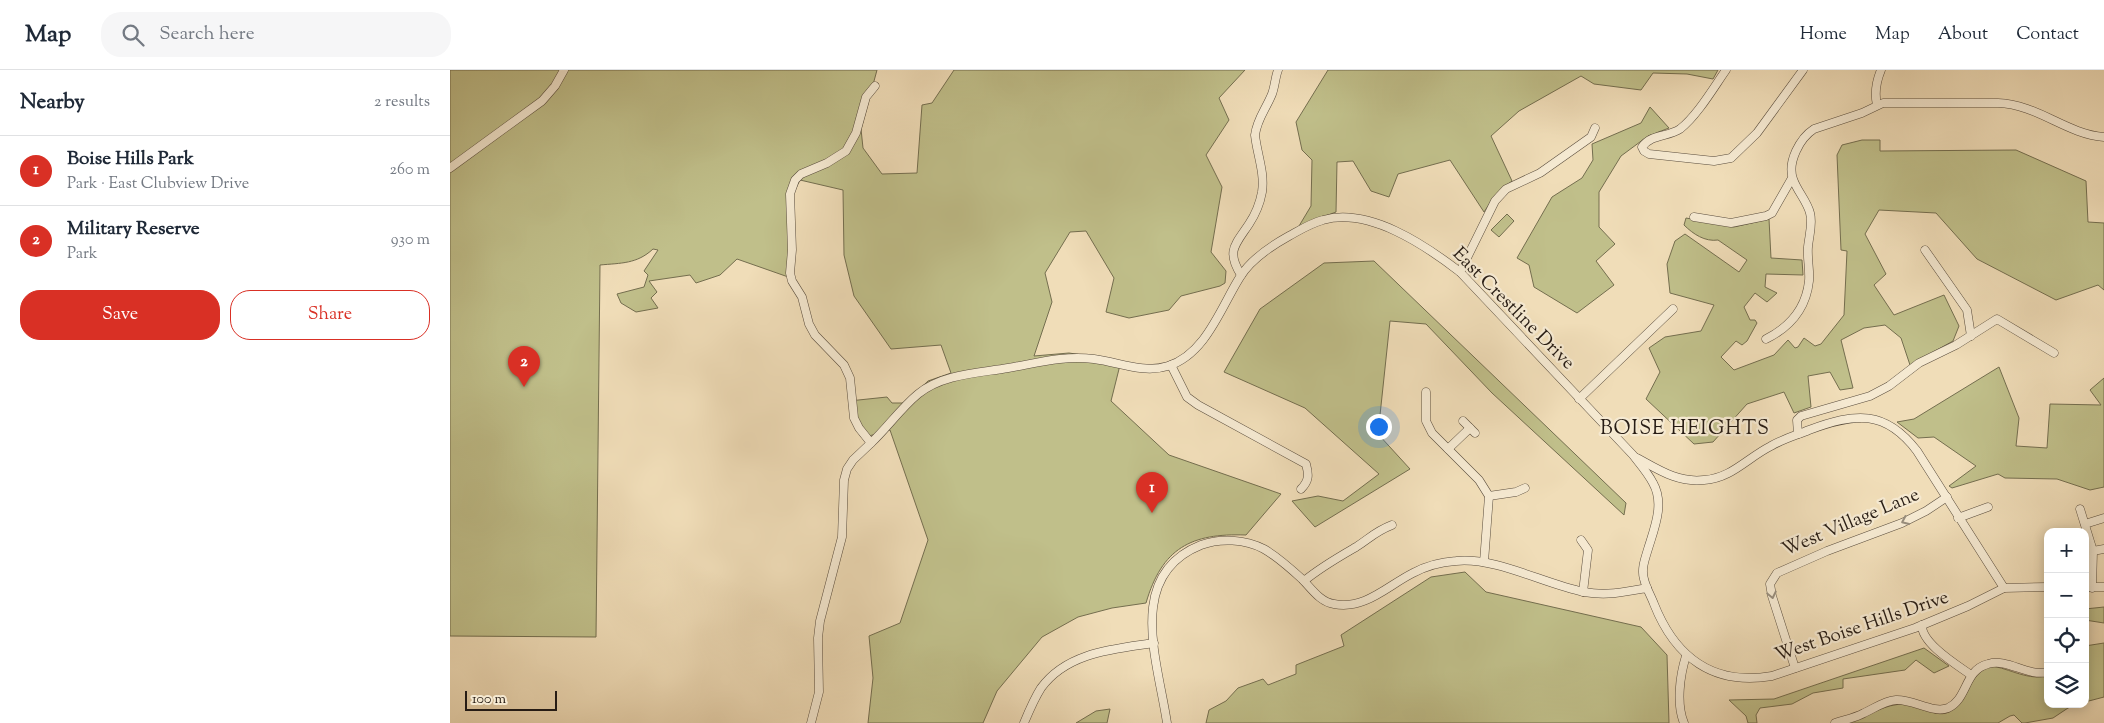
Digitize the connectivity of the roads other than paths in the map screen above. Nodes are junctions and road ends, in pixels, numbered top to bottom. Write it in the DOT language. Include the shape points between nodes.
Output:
graph roads {
  1 [pos="564,70"];
  2 [pos="1278,70"];
  3 [pos="1726,70"];
  4 [pos="1803,70"];
  5 [pos="1881,70"];
  6 [pos="875,86"];
  7 [pos="1878,105"];
  8 [pos="1595,128"];
  9 [pos="2104,137"];
  10 [pos="450,168"];
  11 [pos="1792,178"];
  12 [pos="1694,217"];
  13 [pos="1925,250"];
  14 [pos="1460,272"];
  15 [pos="1241,275"];
  16 [pos="1674,309"];
  17 [pos="1971,336"];
  18 [pos="1766,339"];
  19 [pos="2054,353"];
  20 [pos="1171,365"];
  21 [pos="1426,392"];
  22 [pos="1579,399"];
  23 [pos="1463,421"];
  24 [pos="1798,434"];
  25 [pos="871,443"];
  26 [pos="1448,448"];
  27 [pos="1633,455"];
  28 [pos="1525,488"];
  29 [pos="1300,489"];
  30 [pos="1489,496"];
  31 [pos="1947,497"];
  32 [pos="1988,507"];
  33 [pos="2080,509"];
  34 [pos="1958,518"];
  35 [pos="2104,518"];
  36 [pos="2084,524"];
  37 [pos="1392,525"];
  38 [pos="1582,540"];
  39 [pos="2104,549"];
  40 [pos="2092,551"];
  41 [pos="1484,562"];
  42 [pos="1304,581"];
  43 [pos="2044,587"];
  44 [pos="2104,587"];
  45 [pos="1647,588"];
  46 [pos="2004,588"];
  47 [pos="2089,588"];
  48 [pos="1583,592"];
  49 [pos="1922,625"];
  50 [pos="1154,643"];
  51 [pos="1686,656"];
  52 [pos="1795,668"];
  53 [pos="2044,672"];
  54 [pos="1971,675"];
  55 [pos="811,723"];
  56 [pos="1024,723"];
  57 [pos="1167,723"];
  58 [pos="1684,723"];
  59 [pos="1835,723"];
  1 -- 10 [label="street" via="542,101"];
  2 -- 15 [label="street" via="1271,96 1256,127 1262,192 1255,214 1233,249 1234,265"];
  3 -- 4 [label="street" via="1705,101 1680,128 1650,139 1642,147 1644,151 1714,162 1731,158 1757,133"];
  5 -- 7 [label="street" via="1875,95"];
  6 -- 25 [label="street" via="866,97 856,134 846,151 801,174 790,194 792,281 802,298 808,324 844,366 850,378 854,418"];
  7 -- 9 [label="street" via="2013,103 2078,132"];
  7 -- 11 [label="street" via="1808,133 1793,159"];
  8 -- 14 [label="street" via="1591,137 1540,173 1506,189 1494,201"];
  11 -- 12 [label="street" via="1772,213 1766,216 1731,223"];
  11 -- 18 [label="street" via="1810,212 1809,280 1794,320 1781,332"];
  13 -- 17 [label="street" via="1967,310"];
  14 -- 15 [label="street, East Crestline Drive" via="1436,254 1382,225 1341,217 1323,220 1282,240"];
  14 -- 22 [label="street, East Crestline Drive"];
  15 -- 20 [label="street, East Crestline Drive" via="1206,336"];
  16 -- 22 [label="street"];
  17 -- 19 [label="street" via="1992,320 2001,320"];
  17 -- 24 [label="street" via="1919,363 1870,396 1801,416 1797,420"];
  20 -- 25 [label="street, East Crestline Drive" via="1150,368 1094,359 1054,358 958,377 930,386 918,394"];
  20 -- 29 [label="street" via="1187,397 1306,464 1307,482"];
  21 -- 26 [label="street" via="1426,421 1432,433"];
  22 -- 27 [label="street, East Crestline Drive"];
  23 -- 26 [label="street" via="1472,430"];
  24 -- 27 [label="street" via="1770,446 1726,475 1704,480 1668,475"];
  24 -- 31 [label="street" via="1848,417 1884,422 1907,438"];
  25 -- 55 [label="street, East Crestline Drive" via="853,460 844,480 842,538 820,621 819,692"];
  26 -- 30 [label="street" via="1479,480"];
  27 -- 45 [label="street" via="1654,484 1659,507 1644,564"];
  28 -- 30 [label="street"];
  30 -- 41 [label="street"];
  31 -- 34 [label="street"];
  31 -- 52 [label="street, West Village Lane, one-way" via="1902,523 1777,573 1770,584 1772,596"];
  32 -- 34 [label="street"];
  33 -- 36 [label="street"];
  34 -- 46 [label="street"];
  35 -- 36 [label="street"];
  36 -- 40 [label="street"];
  37 -- 42 [label="street" via="1378,530 1324,564"];
  38 -- 48 [label="street" via="1588,550"];
  39 -- 40 [label="street"];
  40 -- 47 [label="street"];
  41 -- 42 [label="street" via="1459,560 1427,566 1354,605 1322,600"];
  41 -- 48 [label="street"];
  42 -- 50 [label="street" via="1276,557 1250,544 1220,540 1191,550 1167,570 1154,594"];
  43 -- 46 [label="street, West Boise Hills Drive"];
  44 -- 47 [label="street"];
  45 -- 48 [label="street" via="1606,595"];
  45 -- 51 [label="street" via="1665,629"];
  46 -- 49 [label="street, West Boise Hills Drive"];
  49 -- 52 [label="street, West Boise Hills Drive"];
  49 -- 54 [label="street" via="1930,643"];
  50 -- 56 [label="street" via="1098,652 1066,666 1042,687"];
  50 -- 57 [label="street"];
  51 -- 52 [label="street, West Boise Hills Drive" via="1706,668 1737,677 1761,678"];
  51 -- 58 [label="street" via="1680,706"];
  53 -- 54 [label="street" via="2032,673 1994,663 1981,666"];
  54 -- 59 [label="street" via="1956,703 1949,708 1936,710 1909,700 1895,700"];
}
